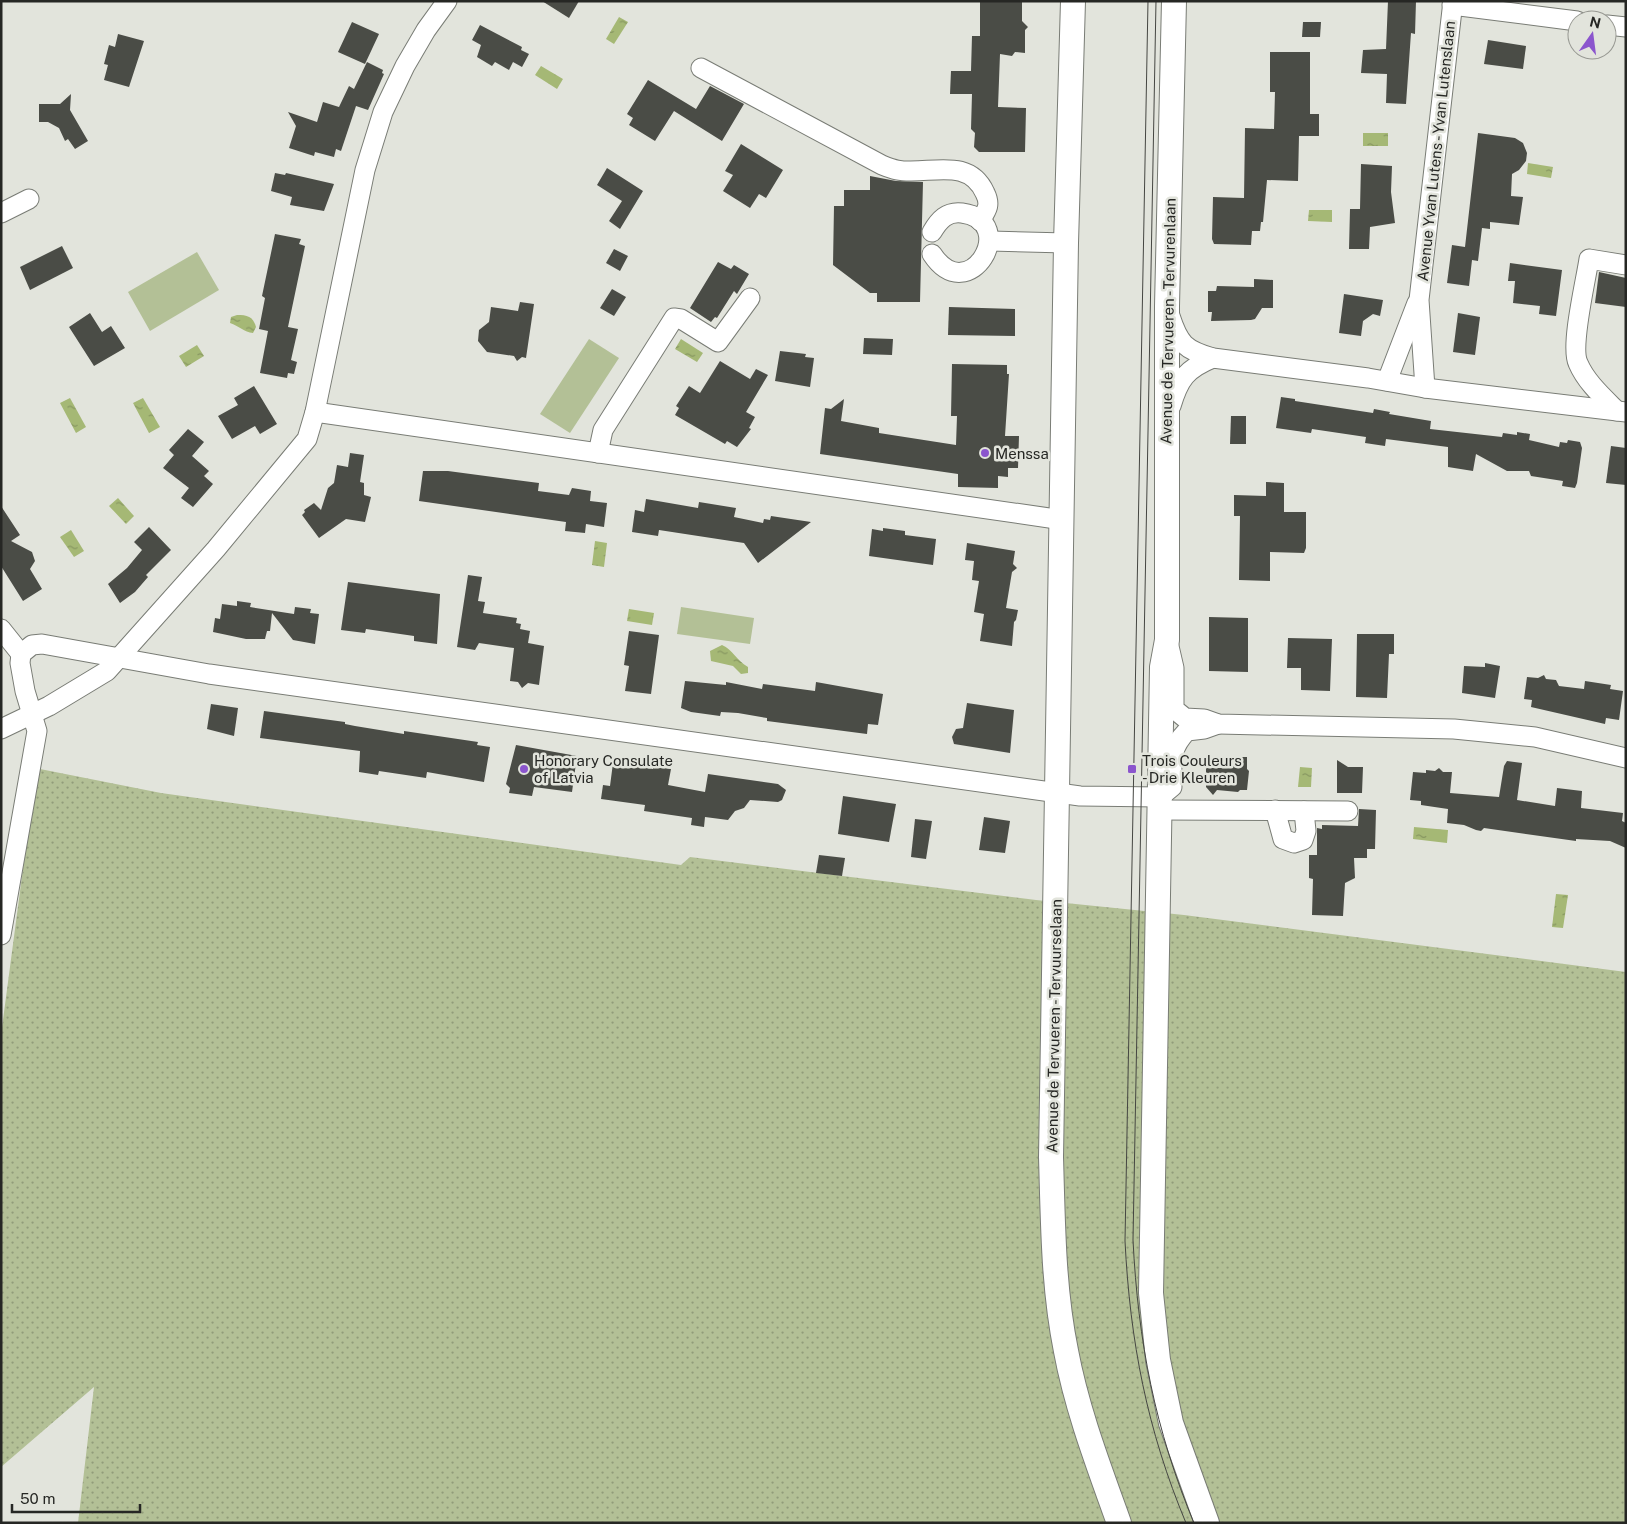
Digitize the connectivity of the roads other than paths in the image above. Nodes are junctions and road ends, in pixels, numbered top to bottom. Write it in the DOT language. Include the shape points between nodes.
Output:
graph roads {
  1 [pos="447,1"];
  2 [pos="1073,1"];
  3 [pos="1174,1"];
  4 [pos="1453,3"];
  5 [pos="1567,20"];
  6 [pos="701,68"];
  7 [pos="29,198"];
  8 [pos="1,213"];
  9 [pos="980,221"];
  10 [pos="932,232"];
  11 [pos="990,241"];
  12 [pos="1066,243"];
  13 [pos="932,254"];
  14 [pos="1626,265"];
  15 [pos="750,298"];
  16 [pos="1419,300"];
  17 [pos="1167,306"];
  18 [pos="1213,358"];
  19 [pos="1387,381"];
  20 [pos="1426,388"];
  21 [pos="315,412"];
  22 [pos="1621,412"];
  23 [pos="1167,421"];
  24 [pos="598,453"];
  25 [pos="1063,520"];
  26 [pos="1,629"];
  27 [pos="1167,640"];
  28 [pos="21,654"];
  29 [pos="120,657"];
  30 [pos="33,714"];
  31 [pos="1218,724"];
  32 [pos="1,729"];
  33 [pos="1626,758"];
  34 [pos="1058,793"];
  35 [pos="1160,803"];
  36 [pos="1275,810"];
  37 [pos="1304,811"];
  38 [pos="1348,811"];
  39 [pos="1,935"];
  40 [pos="1119,1523"];
  41 [pos="1207,1523"];
  1 -- 21 [label="street" via="405,66 383,112 365,170"];
  2 -- 12 [label="main road"];
  3 -- 17 [label="main road, Avenue de Tervueren - Tervurenlaan"];
  4 -- 5 [label="street"];
  4 -- 16 [label="street, Avenue Yvan Lutens - Yvan Lutenslaan"];
  6 -- 9 [label="street" via="897,171 965,172 976,179 989,201"];
  7 -- 8 [label="street"];
  9 -- 10 [label="street" via="970,214 957,212 938,221"];
  9 -- 11 [label="street"];
  11 -- 12 [label="street"];
  11 -- 13 [label="street" via="980,264 961,272 948,270"];
  12 -- 25 [label="main road"];
  14 -- 22 [label="street" via="1589,259 1575,347 1577,362 1589,382"];
  15 -- 24 [label="street" via="718,342 674,318 603,430"];
  16 -- 19 [label="street, Avenue Yvan Lutens - Yvan Lutenslaan"];
  16 -- 20 [label="street, Avenue Yvan Lutens - Yvan Lutenslaan"];
  17 -- 18 [label="street" via="1176,335 1185,346"];
  17 -- 23 [label="main road, Avenue de Tervueren - Tervurenlaan"];
  18 -- 19 [label="street"];
  18 -- 23 [label="street" via="1182,377"];
  19 -- 20 [label="street"];
  20 -- 22 [label="street"];
  21 -- 24 [label="street"];
  21 -- 29 [label="street" via="307,439 216,549"];
  23 -- 27 [label="main road, Avenue de Tervueren - Tervurenlaan"];
  24 -- 25 [label="street"];
  25 -- 34 [label="main road, Avenue de Tervueren - Tervuurselaan"];
  26 -- 28 [label="street"];
  27 -- 31 [label="street" via="1174,668 1174,709 1185,718"];
  27 -- 35 [label="main road" via="1162,667"];
  28 -- 29 [label="street" via="32,645 42,644"];
  28 -- 30 [label="street" via="25,691"];
  29 -- 30 [label="street" via="107,671"];
  29 -- 34 [label="street" via="208,674"];
  30 -- 32 [label="street"];
  30 -- 39 [label="street" via="37,731"];
  31 -- 33 [label="street" via="1454,729 1535,737"];
  31 -- 35 [label="street" via="1187,731 1179,738 1172,750 1172,787"];
  34 -- 35 [label="street"];
  34 -- 40 [label="main road, Avenue de Tervueren - Tervuurselaan" via="1051,1157 1054,1260 1066,1352 1090,1441"];
  35 -- 36 [label="street"];
  35 -- 41 [label="main road" via="1151,1293 1158,1360 1171,1423"];
  36 -- 37 [label="street"];
  36 -- 37 [label="street" via="1283,838 1294,843 1303,840 1306,831"];
  37 -- 38 [label="street"];
}
